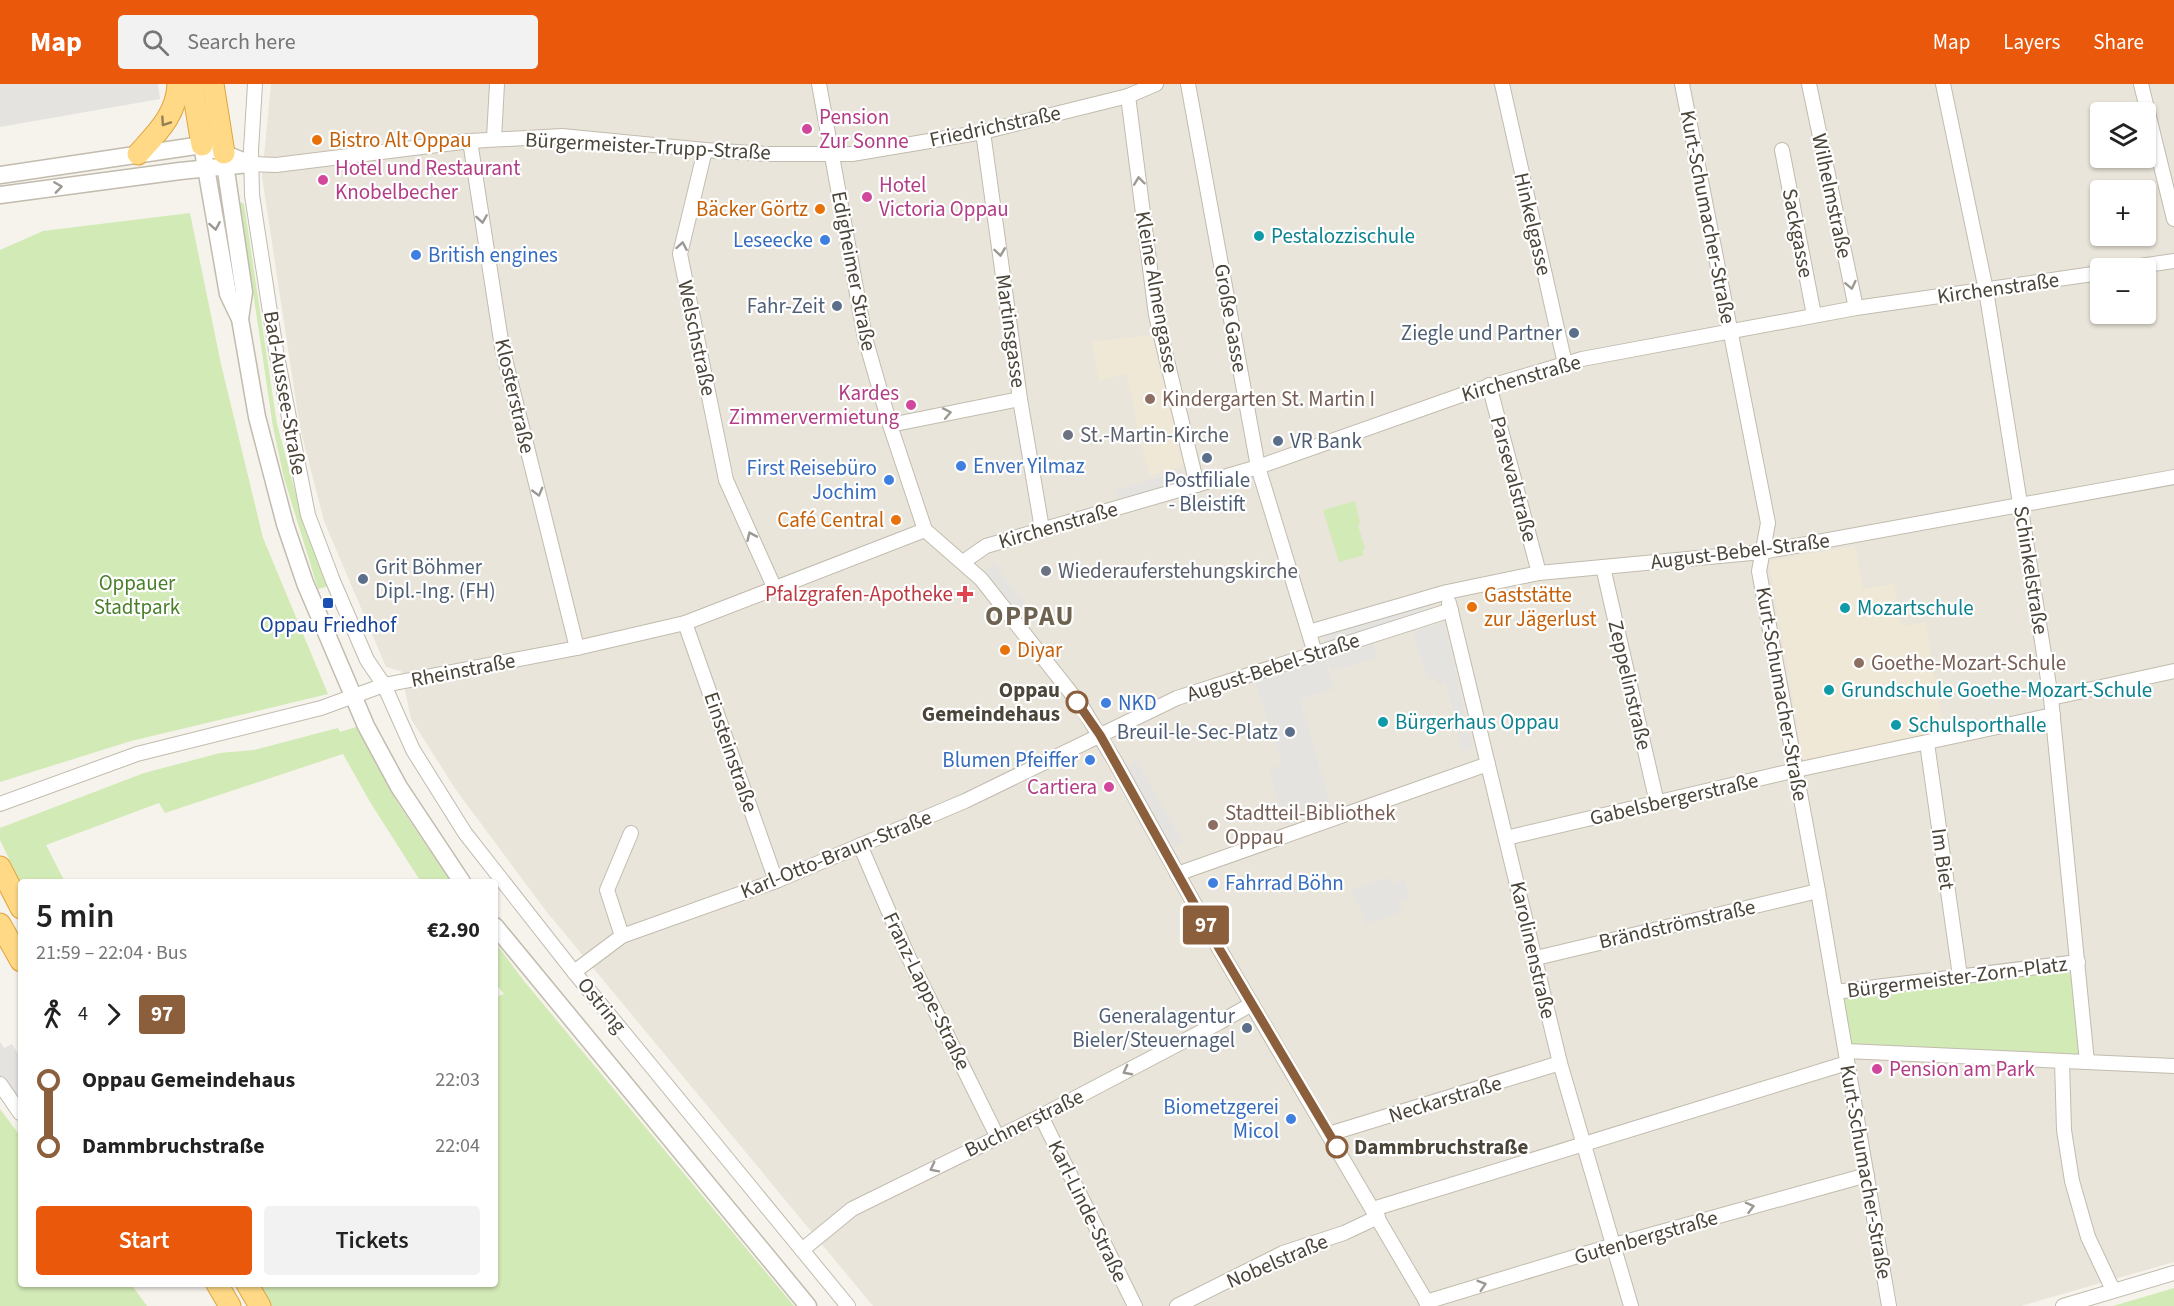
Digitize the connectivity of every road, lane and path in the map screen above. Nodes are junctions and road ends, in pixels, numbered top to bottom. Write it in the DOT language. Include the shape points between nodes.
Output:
graph roads {
  1 [pos="178,84"];
  2 [pos="192,84"];
  3 [pos="213,84"];
  4 [pos="255,84"];
  5 [pos="496,84"];
  6 [pos="819,84"];
  7 [pos="1156,84"];
  8 [pos="1188,84"];
  9 [pos="1502,84"];
  10 [pos="1682,84"];
  11 [pos="1809,84"];
  12 [pos="2141,84"];
  13 [pos="1947,85"];
  14 [pos="1128,96"];
  15 [pos="983,132"];
  16 [pos="494,138"];
  17 [pos="470,141"];
  18 [pos="202,145"];
  19 [pos="705,150"];
  20 [pos="1782,150"];
  21 [pos="138,154"];
  22 [pos="831,154"];
  23 [pos="225,160"];
  24 [pos="251,164"];
  25 [pos="205,168"];
  26 [pos="0,175"];
  27 [pos="0,195"];
  28 [pos="2174,219"];
  29 [pos="2174,261"];
  30 [pos="2156,264"];
  31 [pos="2090,274"];
  32 [pos="1986,290"];
  33 [pos="1856,308"];
  34 [pos="1814,315"];
  35 [pos="240,319"];
  36 [pos="1732,331"];
  37 [pos="1565,364"];
  38 [pos="1489,385"];
  39 [pos="1020,399"];
  40 [pos="890,425"];
  41 [pos="1258,467"];
  42 [pos="2174,477"];
  43 [pos="1197,485"];
  44 [pos="2020,505"];
  45 [pos="1042,529"];
  46 [pos="925,530"];
  47 [pos="1762,552"];
  48 [pos="963,562"];
  49 [pos="1603,567"];
  50 [pos="1539,573"];
  51 [pos="775,589"];
  52 [pos="1447,592"];
  53 [pos="1451,610"];
  54 [pos="685,623"];
  55 [pos="1309,632"];
  56 [pos="577,648"];
  57 [pos="1315,653"];
  58 [pos="2174,671"];
  59 [pos="384,685"];
  60 [pos="352,697"];
  61 [pos="2051,698"];
  62 [pos="2053,715"];
  63 [pos="1100,735"];
  64 [pos="1927,742"];
  65 [pos="1488,764"];
  66 [pos="1796,770"];
  67 [pos="1657,803"];
  68 [pos="0,804"];
  69 [pos="631,833"];
  70 [pos="1506,838"];
  71 [pos="860,845"];
  72 [pos="0,867"];
  73 [pos="1177,874"];
  74 [pos="460,879"];
  75 [pos="776,881"];
  76 [pos="1818,891"];
  77 [pos="18,902"];
  78 [pos="0,924"];
  79 [pos="498,930"];
  80 [pos="622,936"];
  81 [pos="18,956"];
  82 [pos="1536,958"];
  83 [pos="2078,962"];
  84 [pos="574,972"];
  85 [pos="1960,976"];
  86 [pos="1835,992"];
  87 [pos="1252,1004"];
  88 [pos="1846,1057"];
  89 [pos="2062,1060"];
  90 [pos="2087,1062"];
  91 [pos="1560,1063"];
  92 [pos="2174,1066"];
  93 [pos="0,1084"];
  94 [pos="18,1110"];
  95 [pos="1041,1116"];
  96 [pos="1329,1134"];
  97 [pos="997,1136"];
  98 [pos="1584,1145"];
  99 [pos="1867,1175"];
  100 [pos="1376,1213"];
  101 [pos="1614,1245"];
  102 [pos="802,1250"];
  103 [pos="2174,1273"];
  104 [pos="219,1287"];
  105 [pos="249,1287"];
  106 [pos="2113,1290"];
  107 [pos="1427,1304"];
  108 [pos="230,1306"];
  109 [pos="260,1306"];
  110 [pos="808,1306"];
  111 [pos="848,1306"];
  112 [pos="1135,1306"];
  113 [pos="1177,1306"];
  114 [pos="1631,1306"];
  115 [pos="1889,1306"];
  116 [pos="2063,1306"];
  1 -- 21 [label="highway, one-way" via="169,118"];
  2 -- 18 [label="highway"];
  3 -- 23 [label="highway"];
  4 -- 24 [label="street, Bad-Aussee-Straße"];
  5 -- 16 [label="street"];
  6 -- 22 [label="street, Edigheimer Straße"];
  7 -- 14 [label="street, Friedrichstraße"];
  8 -- 41 [label="street, Große Gasse"];
  9 -- 37 [label="street, Hinkelgasse"];
  10 -- 36 [label="street, Kurt-Schumacher-Straße"];
  11 -- 33 [label="street, Wilhelmstraße, one-way"];
  12 -- 28 [label="street"];
  13 -- 32 [label="street, Schinkelstraße"];
  14 -- 15 [label="street, Friedrichstraße"];
  43 -- 14 [label="street, Kleine Almengasse, one-way" via="1156,315"];
  15 -- 22 [label="street, Friedrichstraße" via="852,154"];
  15 -- 39 [label="street, Martinsgasse, one-way"];
  16 -- 17 [label="street, Bürgermeister-Trupp-Straße"];
  16 -- 19 [label="street, Bürgermeister-Trupp-Straße" via="562,136"];
  17 -- 24 [label="street, Bürgermeister-Trupp-Straße" via="276,165"];
  17 -- 56 [label="street, Klosterstraße, one-way" via="502,346"];
  18 -- 21 [label="street, Bürgermeister-Trupp-Straße"];
  18 -- 23 [label="street, Bürgermeister-Trupp-Straße"];
  18 -- 25 [label="street"];
  19 -- 22 [label="street, Bürgermeister-Trupp-Straße"];
  51 -- 19 [label="street, Welschstraße, one-way" via="726,480 680,254"];
  20 -- 34 [label="street, Sackgasse"];
  21 -- 26 [label="street, Bürgermeister-Trupp-Straße"];
  22 -- 40 [label="street, Edigheimer Straße" via="865,338"];
  23 -- 24 [label="street, Bürgermeister-Trupp-Straße"];
  23 -- 25 [label="street, Bürgermeister-Trupp-Straße"];
  23 -- 35 [label="street" via="244,292"];
  24 -- 59 [label="street, Bad-Aussee-Straße" via="252,195 275,340 308,515 368,660"];
  27 -- 25 [label="street, Bürgermeister-Trupp-Straße, one-way"];
  25 -- 35 [label="street, one-way" via="228,294"];
  29 -- 30 [label="street"];
  31 -- 32 [label="street, Kirchenstraße"];
  32 -- 33 [label="street, Kirchenstraße"];
  32 -- 44 [label="street, Schinkelstraße"];
  33 -- 34 [label="street, Kirchenstraße"];
  34 -- 36 [label="street, Kirchenstraße"];
  35 -- 60 [label="street" via="257,417 285,524"];
  36 -- 37 [label="street, Kirchenstraße"];
  36 -- 47 [label="street, Kurt-Schumacher-Straße" via="1768,523"];
  37 -- 38 [label="street, Kirchenstraße"];
  38 -- 41 [label="street, Kirchenstraße"];
  38 -- 50 [label="street, Parsevalstraße"];
  40 -- 39 [label="street, one-way"];
  39 -- 45 [label="street, Martinsgasse"];
  40 -- 46 [label="street, Edigheimer Straße"];
  41 -- 43 [label="street, Kirchenstraße"];
  41 -- 55 [label="street, Große Gasse"];
  42 -- 44 [label="street, August-Bebel-Straße"];
  43 -- 45 [label="street, Kirchenstraße"];
  44 -- 47 [label="street, August-Bebel-Straße"];
  44 -- 61 [label="street, Schinkelstraße"];
  45 -- 48 [label="street, Kirchenstraße" via="986,546"];
  46 -- 48 [label="street"];
  46 -- 51 [label="street, Rheinstraße"];
  47 -- 49 [label="street, August-Bebel-Straße"];
  47 -- 66 [label="street, Kurt-Schumacher-Straße" via="1759,571"];
  48 -- 63 [label="street" via="981,579"];
  49 -- 50 [label="street, August-Bebel-Straße"];
  49 -- 67 [label="street, Zeppelinstraße"];
  50 -- 52 [label="street, August-Bebel-Straße"];
  51 -- 54 [label="street, Rheinstraße"];
  52 -- 53 [label="street, Karolinenstraße"];
  52 -- 55 [label="street, August-Bebel-Straße"];
  53 -- 57 [label="street, August-Bebel-Straße"];
  53 -- 65 [label="street, Karolinenstraße"];
  54 -- 56 [label="street, Rheinstraße"];
  54 -- 75 [label="street, Einsteinstraße"];
  55 -- 57 [label="street, Große Gasse"];
  56 -- 59 [label="street, Rheinstraße"];
  57 -- 63 [label="street, August-Bebel-Straße" via="1177,698"];
  58 -- 61 [label="street"];
  59 -- 60 [label="street, Rheinstraße"];
  59 -- 84 [label="street, Ostring" via="413,750 465,833"];
  60 -- 68 [label="street, Rheinstraße" via="137,754"];
  60 -- 74 [label="street" via="399,787"];
  61 -- 62 [label="street, Schinkelstraße"];
  62 -- 64 [label="street, Gabelsbergerstraße"];
  62 -- 83 [label="street, Schinkelstraße"];
  63 -- 71 [label="street, Karl-Otto-Braun-Straße" via="965,801"];
  63 -- 73 [label="street"];
  64 -- 66 [label="street, Gabelsbergerstraße"];
  64 -- 85 [label="street, Im Biet"];
  65 -- 70 [label="street, Karolinenstraße"];
  65 -- 73 [label="street"];
  66 -- 67 [label="street, Gabelsbergerstraße"];
  66 -- 76 [label="street, Kurt-Schumacher-Straße"];
  67 -- 70 [label="street, Gabelsbergerstraße"];
  69 -- 80 [label="street" via="607,890"];
  70 -- 82 [label="street, Karolinenstraße"];
  71 -- 75 [label="street, Karl-Otto-Braun-Straße"];
  71 -- 97 [label="street, Franz-Lappe-Straße" via="907,954"];
  72 -- 77 [label="highway"];
  73 -- 87 [label="street"];
  75 -- 80 [label="street, Karl-Otto-Braun-Straße"];
  76 -- 82 [label="street, Brändströmstraße"];
  76 -- 86 [label="street, Kurt-Schumacher-Straße"];
  78 -- 81 [label="highway"];
  79 -- 110 [label="street"];
  80 -- 84 [label="street, Karl-Otto-Braun-Straße"];
  82 -- 91 [label="street, Karolinenstraße"];
  83 -- 85 [label="street, Bürgermeister-Zorn-Platz"];
  83 -- 90 [label="street, Schinkelstraße"];
  84 -- 102 [label="street, Ostring"];
  85 -- 86 [label="street, Bürgermeister-Zorn-Platz"];
  86 -- 88 [label="street, Kurt-Schumacher-Straße"];
  87 -- 95 [label="street, Buchnerstraße, one-way"];
  87 -- 96 [label="street"];
  88 -- 89 [label="street"];
  88 -- 98 [label="street"];
  88 -- 99 [label="street, Kurt-Schumacher-Straße"];
  89 -- 90 [label="street"];
  89 -- 106 [label="street" via="2064,1130 2072,1181 2088,1237"];
  90 -- 92 [label="street"];
  91 -- 96 [label="street, Neckarstraße"];
  91 -- 98 [label="street, Karolinenstraße"];
  93 -- 94 [label="street"];
  95 -- 97 [label="street, Buchnerstraße"];
  95 -- 112 [label="street, Karl-Linde-Straße"];
  96 -- 100 [label="street"];
  97 -- 102 [label="street, Buchnerstraße, one-way" via="852,1209"];
  98 -- 100 [label="street"];
  98 -- 101 [label="street, Karolinenstraße"];
  101 -- 99 [label="street, Gutenbergstraße, one-way"];
  99 -- 115 [label="street, Kurt-Schumacher-Straße"];
  100 -- 107 [label="street"];
  100 -- 113 [label="street, Nobelstraße" via="1344,1233 1283,1253"];
  107 -- 101 [label="street, Gutenbergstraße, one-way"];
  101 -- 114 [label="street, Karolinenstraße"];
  102 -- 111 [label="street, Ostring"];
  103 -- 106 [label="street"];
  104 -- 108 [label="highway"];
  105 -- 109 [label="highway"];
  106 -- 116 [label="street"];
}
